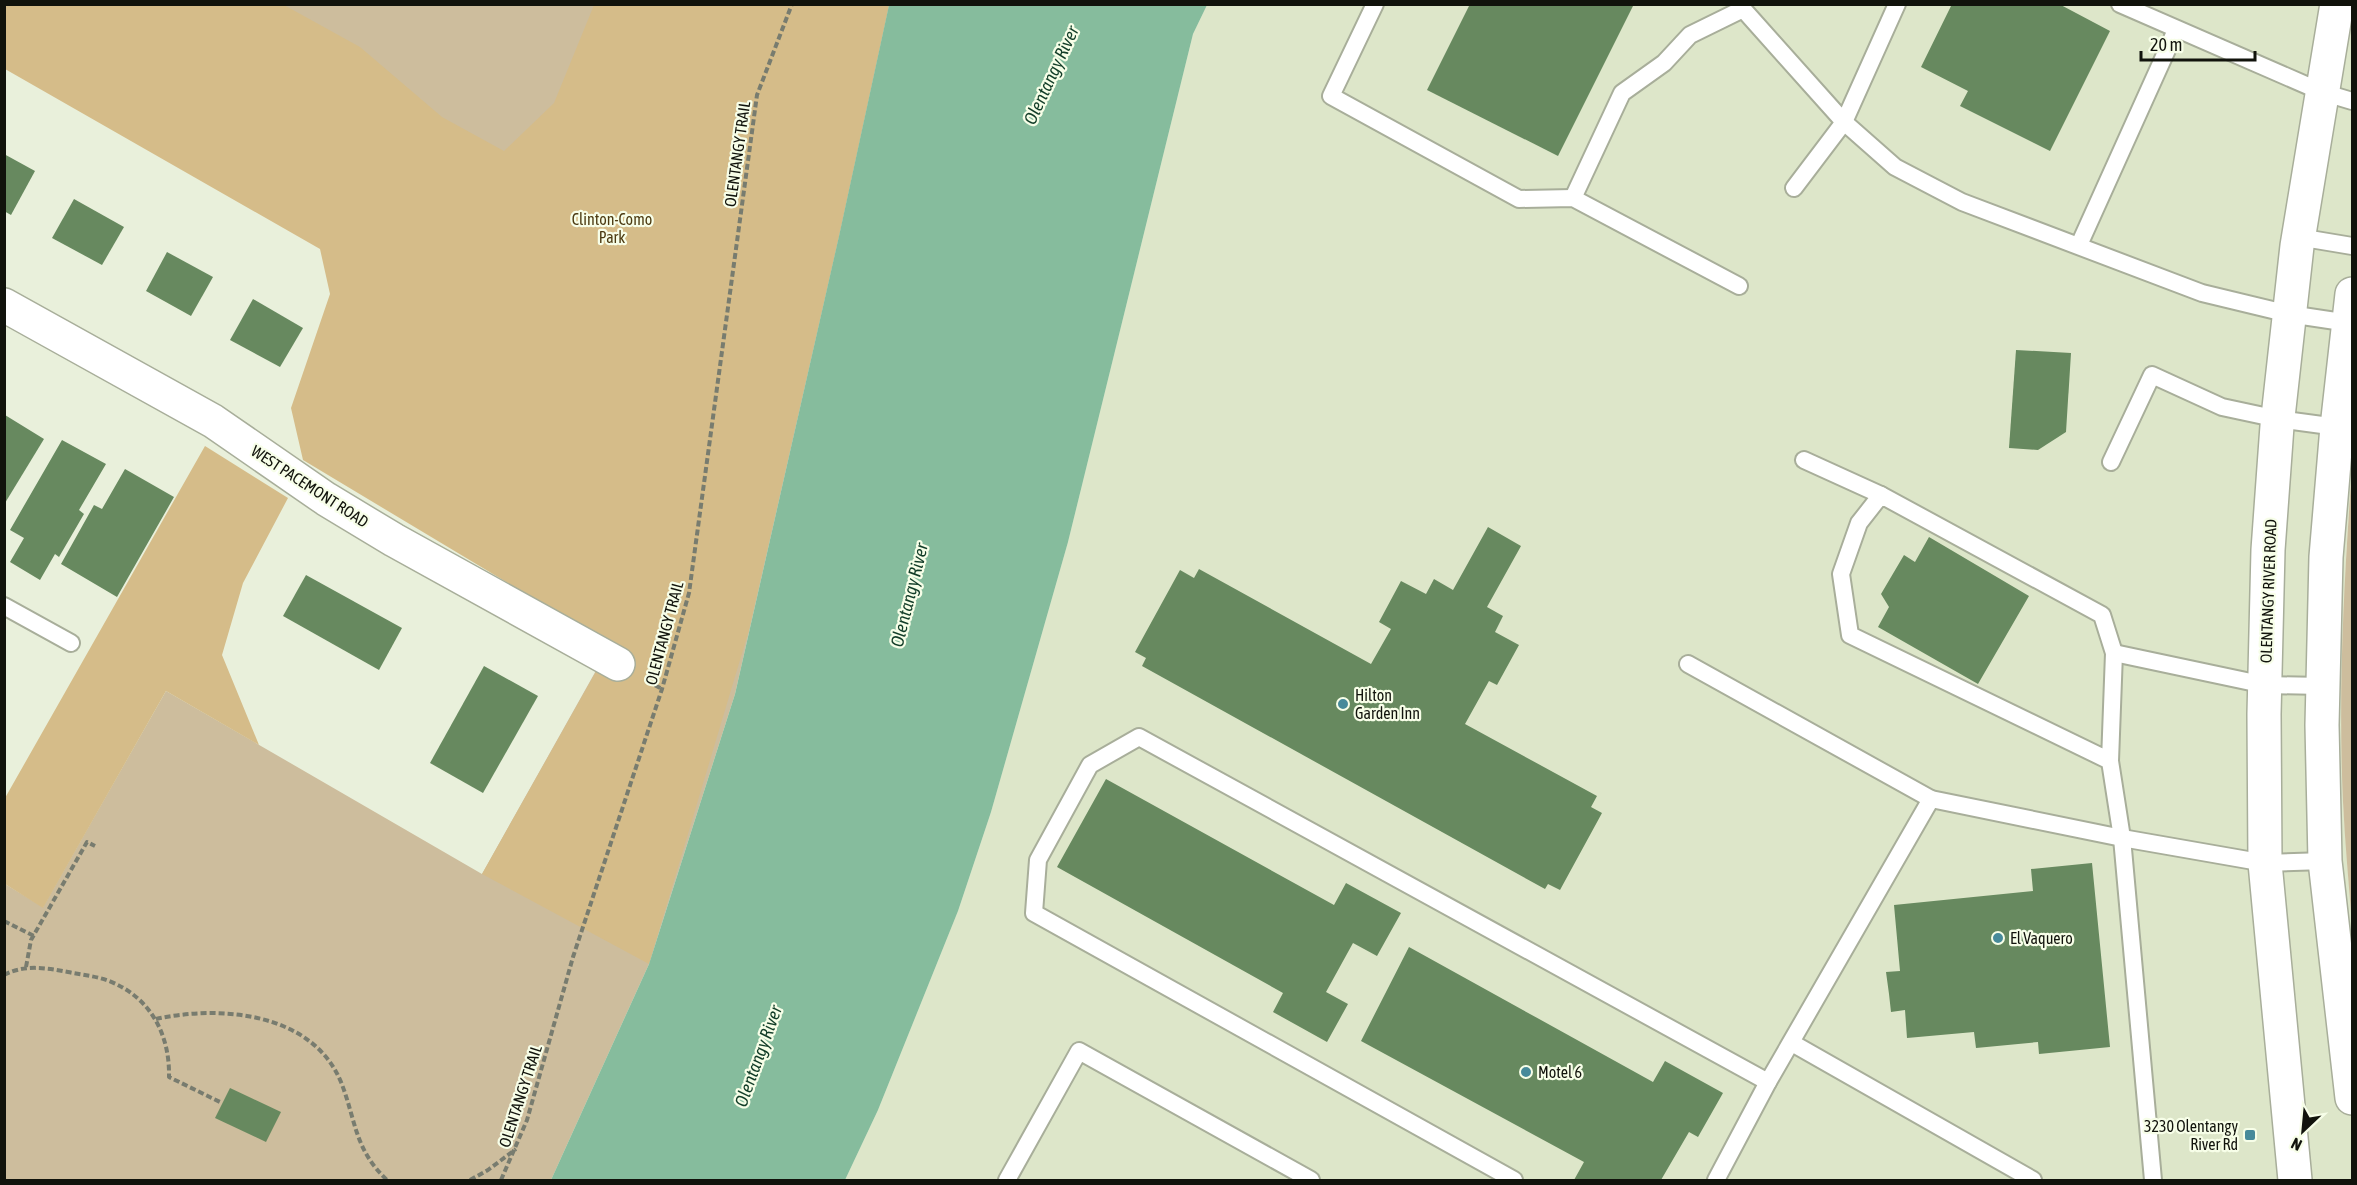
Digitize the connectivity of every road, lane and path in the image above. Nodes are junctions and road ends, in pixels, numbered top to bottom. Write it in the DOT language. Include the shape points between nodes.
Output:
graph roads {
  1 [pos="792,4"];
  2 [pos="1376,4"];
  3 [pos="1897,4"];
  4 [pos="2120,4"];
  5 [pos="2337,4"];
  6 [pos="1741,7"];
  7 [pos="2176,30"];
  8 [pos="2322,92"];
  9 [pos="2352,101"];
  10 [pos="1844,122"];
  11 [pos="1794,188"];
  12 [pos="1573,198"];
  13 [pos="2298,237"];
  14 [pos="2079,245"];
  15 [pos="2352,246"];
  16 [pos="1739,286"];
  17 [pos="4,305"];
  18 [pos="2351,308"];
  19 [pos="2289,314"];
  20 [pos="2278,419"];
  21 [pos="2337,427"];
  22 [pos="1804,460"];
  23 [pos="2110,462"];
  24 [pos="1881,495"];
  25 [pos="4,606"];
  26 [pos="71,643"];
  27 [pos="2114,653"];
  28 [pos="618,664"];
  29 [pos="1688,664"];
  30 [pos="2265,685"];
  31 [pos="2323,686"];
  32 [pos="2110,761"];
  33 [pos="1931,799"];
  34 [pos="2122,838"];
  35 [pos="95,846"];
  36 [pos="2325,861"];
  37 [pos="2265,862"];
  38 [pos="4,921"];
  39 [pos="34,936"];
  40 [pos="26,967"];
  41 [pos="4,975"];
  42 [pos="156,1019"];
  43 [pos="1792,1043"];
  44 [pos="1768,1082"];
  45 [pos="2352,1098"];
  46 [pos="222,1103"];
  47 [pos="517,1148"];
  48 [pos="387,1180"];
  49 [pos="470,1180"];
  50 [pos="501,1180"];
  51 [pos="1007,1180"];
  52 [pos="1311,1180"];
  53 [pos="1514,1180"];
  54 [pos="1716,1180"];
  55 [pos="2033,1180"];
  56 [pos="2153,1180"];
  57 [pos="2295,1180"];
  1 -- 47 [label="path, OLENTANGY TRAIL" via="757,95 689,593 662,689 573,957"];
  2 -- 12 [label="lane" via="1331,96 1519,199"];
  3 -- 10 [label="lane"];
  4 -- 7 [label="lane"];
  5 -- 8 [label="main road, OLENTANGY RIVER ROAD"];
  6 -- 10 [label="lane"];
  6 -- 12 [label="lane" via="1690,35 1664,63 1622,93"];
  7 -- 8 [label="lane"];
  7 -- 14 [label="lane"];
  8 -- 9 [label="lane"];
  8 -- 13 [label="main road, OLENTANGY RIVER ROAD"];
  10 -- 11 [label="lane"];
  10 -- 14 [label="lane" via="1895,167 1962,202"];
  12 -- 16 [label="lane"];
  13 -- 15 [label="lane"];
  13 -- 19 [label="main road, OLENTANGY RIVER ROAD"];
  14 -- 19 [label="lane" via="2202,293"];
  17 -- 28 [label="main road, WEST PACEMONT ROAD" via="213,421 326,499 394,540"];
  18 -- 19 [label="lane"];
  18 -- 21 [label="main road"];
  19 -- 20 [label="main road, OLENTANGY RIVER ROAD"];
  20 -- 21 [label="lane"];
  20 -- 23 [label="lane" via="2222,407 2152,375"];
  20 -- 30 [label="main road, OLENTANGY RIVER ROAD" via="2268,550"];
  21 -- 31 [label="main road" via="2326,557"];
  22 -- 24 [label="lane"];
  24 -- 27 [label="lane" via="2102,615"];
  24 -- 32 [label="lane" via="1859,523 1841,574 1850,635"];
  25 -- 26 [label="lane"];
  27 -- 30 [label="lane"];
  27 -- 32 [label="lane"];
  29 -- 33 [label="lane"];
  30 -- 31 [label="lane"];
  30 -- 37 [label="main road, OLENTANGY RIVER ROAD"];
  31 -- 36 [label="main road"];
  32 -- 34 [label="lane"];
  33 -- 34 [label="lane"];
  33 -- 43 [label="lane"];
  34 -- 37 [label="lane"];
  34 -- 56 [label="lane"];
  35 -- 39 [label="path" via="87,842"];
  36 -- 37 [label="lane"];
  36 -- 45 [label="main road"];
  37 -- 57 [label="main road, OLENTANGY RIVER ROAD"];
  38 -- 39 [label="path"];
  39 -- 40 [label="path" via="28,947"];
  40 -- 41 [label="path"];
  40 -- 42 [label="path" via="107,980 143,1002"];
  42 -- 46 [label="path" via="165,1038 169,1077"];
  42 -- 48 [label="path" via="190,1014 251,1017 273,1022 314,1043 341,1082 359,1143"];
  43 -- 44 [label="lane"];
  43 -- 55 [label="lane"];
  44 -- 53 [label="lane" via="1139,736 1090,765 1038,860 1034,913"];
  44 -- 54 [label="lane"];
  47 -- 49 [label="path"];
  47 -- 50 [label="path, OLENTANGY TRAIL"];
  51 -- 52 [label="lane" via="1079,1051"];
}
